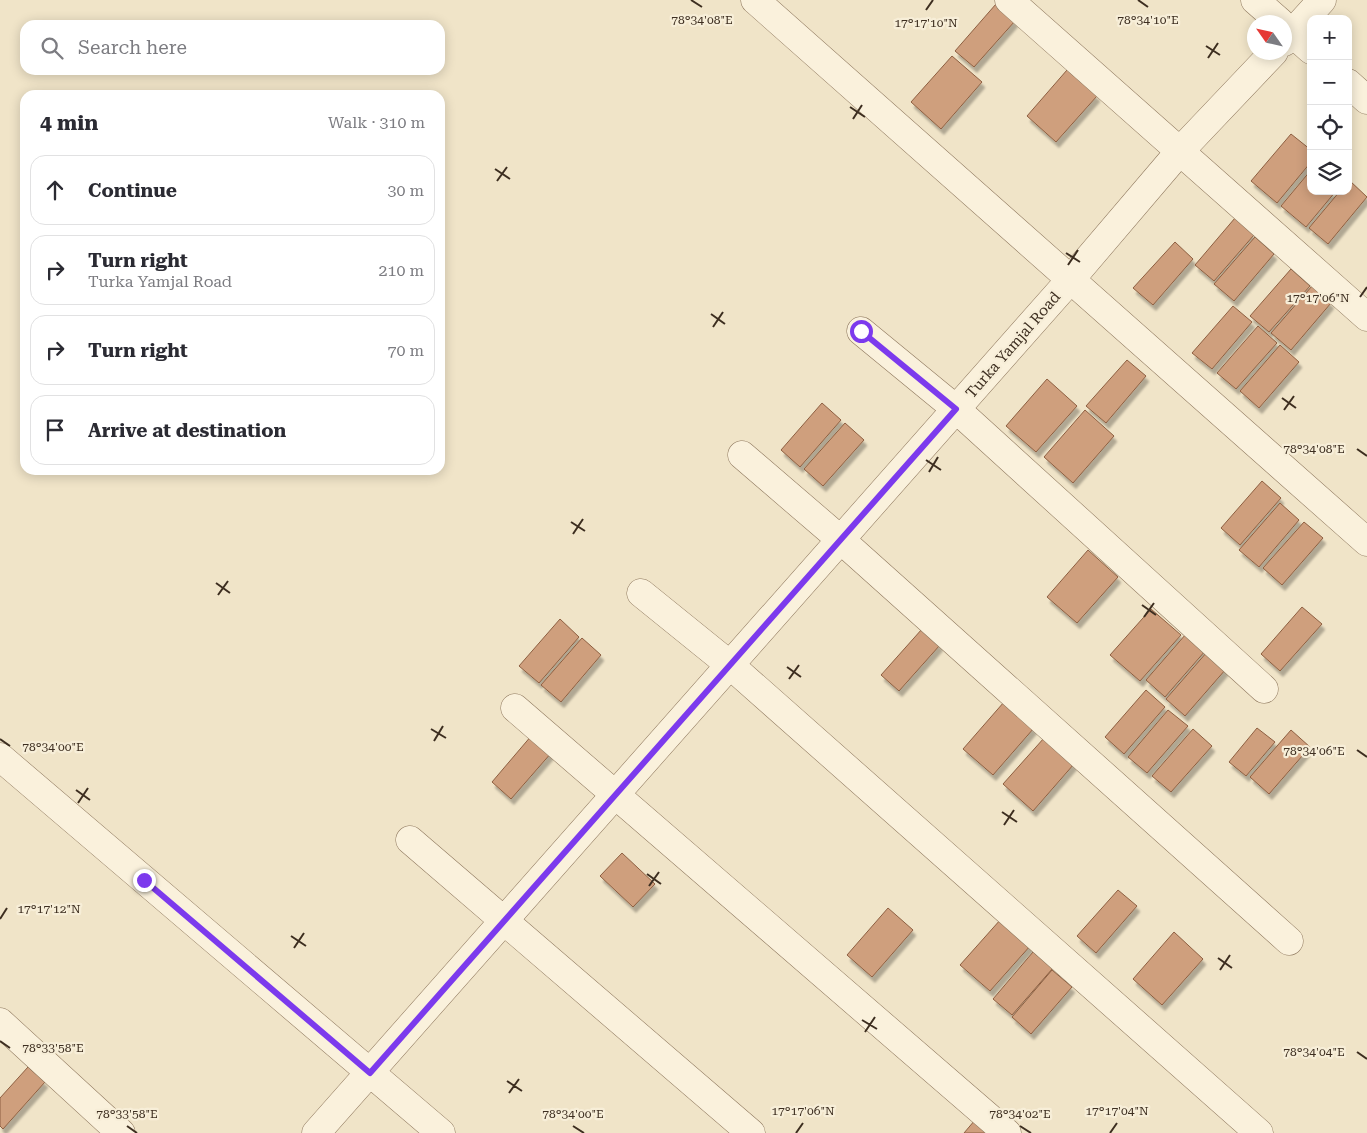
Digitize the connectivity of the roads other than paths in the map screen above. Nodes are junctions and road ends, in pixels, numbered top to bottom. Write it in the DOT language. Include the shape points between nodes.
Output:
graph roads {
  1 [pos="755,0"];
  2 [pos="1008,0"];
  3 [pos="1255,0"];
  4 [pos="1322,0"];
  5 [pos="1268,15"];
  6 [pos="1292,34"];
  7 [pos="1267,60"];
  8 [pos="1352,87"];
  9 [pos="1367,100"];
  10 [pos="1180,151"];
  11 [pos="1071,279"];
  12 [pos="1367,317"];
  13 [pos="861,331"];
  14 [pos="956,409"];
  15 [pos="742,455"];
  16 [pos="841,540"];
  17 [pos="1367,542"];
  18 [pos="641,593"];
  19 [pos="730,665"];
  20 [pos="1264,689"];
  21 [pos="515,708"];
  22 [pos="0,756"];
  23 [pos="616,794"];
  24 [pos="410,840"];
  25 [pos="503,921"];
  26 [pos="1288,941"];
  27 [pos="0,1022"];
  28 [pos="370,1073"];
  29 [pos="121,1133"];
  30 [pos="316,1133"];
  31 [pos="441,1133"];
  32 [pos="750,1133"];
  33 [pos="1007,1133"];
  34 [pos="1259,1133"];
  1 -- 11 [label="street"];
  2 -- 10 [label="street"];
  3 -- 5 [label="street"];
  4 -- 6 [label="street, Turka Yamjal Road"];
  7 -- 10 [label="street, Turka Yamjal Road"];
  8 -- 9 [label="street"];
  10 -- 11 [label="street, Turka Yamjal Road"];
  10 -- 12 [label="street"];
  11 -- 14 [label="street, Turka Yamjal Road"];
  11 -- 17 [label="street"];
  13 -- 14 [label="street"];
  14 -- 16 [label="street, Turka Yamjal Road"];
  14 -- 20 [label="street"];
  15 -- 16 [label="street"];
  16 -- 19 [label="street, Turka Yamjal Road"];
  16 -- 26 [label="street"];
  18 -- 19 [label="street"];
  19 -- 23 [label="street, Turka Yamjal Road"];
  19 -- 34 [label="street"];
  21 -- 23 [label="street"];
  22 -- 28 [label="street"];
  23 -- 25 [label="street, Turka Yamjal Road"];
  23 -- 33 [label="street"];
  24 -- 25 [label="street"];
  25 -- 28 [label="street, Turka Yamjal Road"];
  25 -- 32 [label="street"];
  27 -- 29 [label="street"];
  28 -- 30 [label="street, Turka Yamjal Road"];
  28 -- 31 [label="street"];
}
